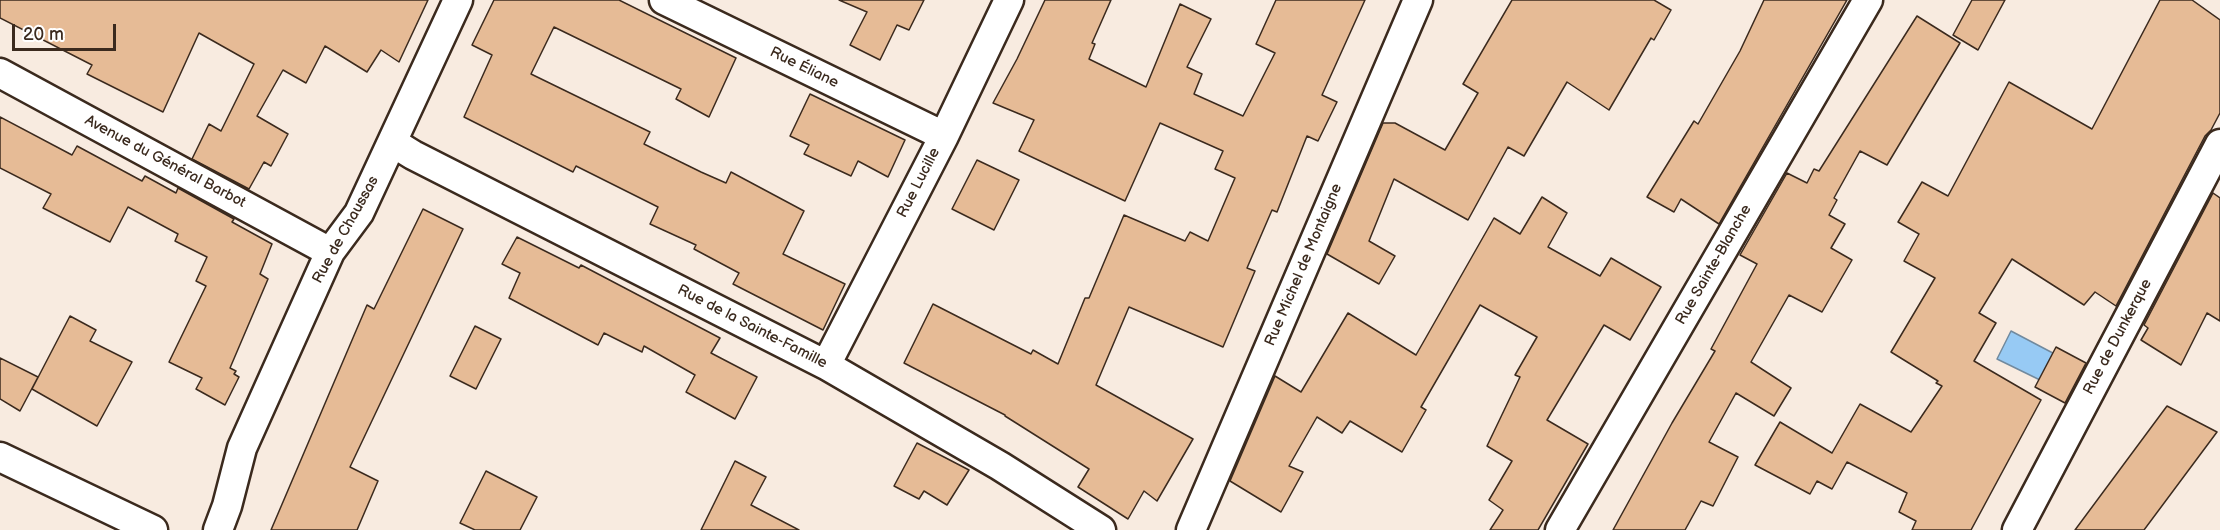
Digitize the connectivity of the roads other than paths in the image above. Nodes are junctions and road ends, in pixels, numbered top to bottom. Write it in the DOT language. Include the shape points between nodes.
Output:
graph roads {
  1 [pos="458,0"];
  2 [pos="664,0"];
  3 [pos="1010,0"];
  4 [pos="1418,0"];
  5 [pos="1868,0"];
  6 [pos="0,73"];
  7 [pos="944,136"];
  8 [pos="392,142"];
  9 [pos="2220,144"];
  10 [pos="330,252"];
  11 [pos="826,365"];
  12 [pos="0,457"];
  13 [pos="153,530"];
  14 [pos="218,530"];
  15 [pos="1101,530"];
  16 [pos="1191,530"];
  17 [pos="1560,530"];
  18 [pos="2017,530"];
  1 -- 8 [label="street, Rue de Chaussas"];
  2 -- 7 [label="street, Rue Éliane"];
  3 -- 7 [label="street, Rue Lucille"];
  4 -- 16 [label="street, Rue Michel de Montaigne"];
  5 -- 17 [label="street, Rue Sainte-Blanche"];
  6 -- 10 [label="street, Avenue du Général Barbot"];
  7 -- 11 [label="street, Rue Lucille"];
  8 -- 10 [label="street, Rue de Chaussas" via="359,213"];
  8 -- 11 [label="street, Rue de la Sainte-Famille"];
  9 -- 18 [label="street, Rue de Dunkerque"];
  10 -- 14 [label="street, Rue de Chaussas" via="242,448"];
  11 -- 15 [label="street, Rue de la Sainte-Famille"];
  12 -- 13 [label="street"];
}
